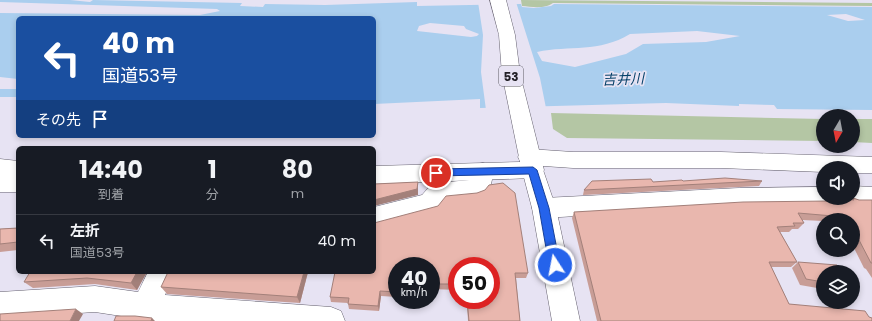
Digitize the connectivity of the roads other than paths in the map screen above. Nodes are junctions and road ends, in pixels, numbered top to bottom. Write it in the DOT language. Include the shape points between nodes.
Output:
graph roads {
  1 [pos="498,0"];
  2 [pos="530,159"];
  3 [pos="376,161"];
  4 [pos="872,165"];
  5 [pos="483,171"];
  6 [pos="816,173"];
  7 [pos="376,174"];
  8 [pos="860,184"];
  9 [pos="867,194"];
  10 [pos="816,196"];
  11 [pos="544,208"];
  12 [pos="376,216"];
  13 [pos="161,274"];
  14 [pos="0,305"];
  15 [pos="146,307"];
  16 [pos="331,321"];
  17 [pos="566,321"];
  1 -- 2 [label="main road, 53"];
  2 -- 3 [label="main road"];
  2 -- 4 [label="main road" via="721,160"];
  2 -- 5 [label="main road"];
  2 -- 6 [label="main road"];
  2 -- 11 [label="main road"];
  5 -- 7 [label="main road"];
  5 -- 12 [label="main road" via="476,188 438,192 430,203"];
  8 -- 9 [label="main road"];
  10 -- 11 [label="main road" via="738,197"];
  11 -- 17 [label="main road"];
  13 -- 15 [label="main road"];
  14 -- 15 [label="main road" via="95,299"];
  15 -- 16 [label="main road"];
}
